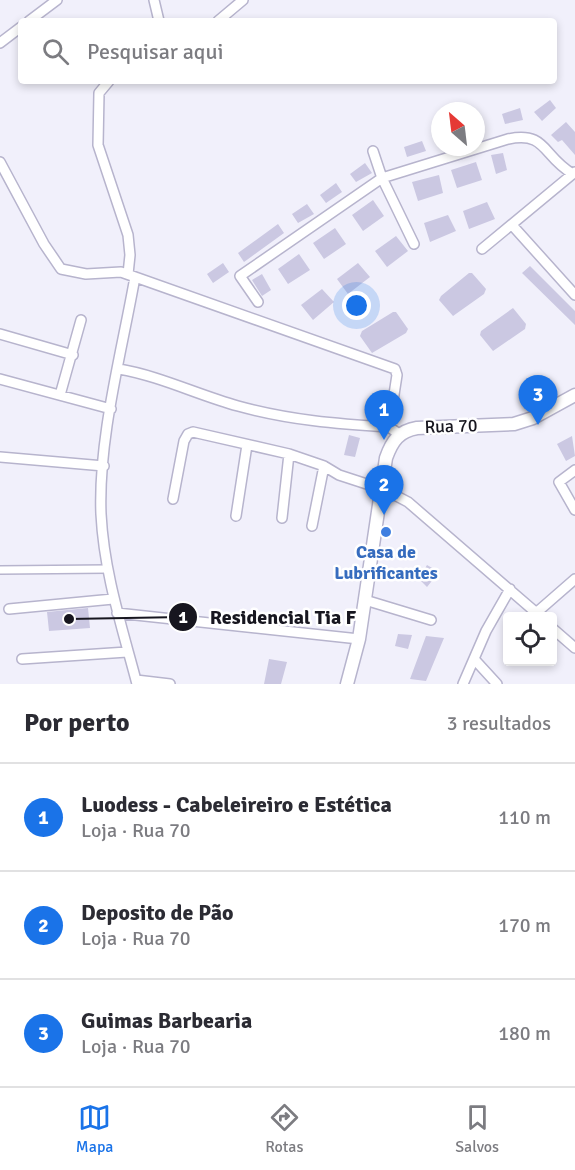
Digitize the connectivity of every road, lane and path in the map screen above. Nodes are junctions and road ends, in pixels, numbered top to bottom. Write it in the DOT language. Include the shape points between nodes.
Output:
graph roads {
  1 [pos="57,0"];
  2 [pos="154,0"];
  3 [pos="243,0"];
  4 [pos="33,18"];
  5 [pos="158,18"];
  6 [pos="222,18"];
  7 [pos="18,29"];
  8 [pos="0,43"];
  9 [pos="106,84"];
  10 [pos="373,151"];
  11 [pos="0,162"];
  12 [pos="574,173"];
  13 [pos="382,178"];
  14 [pos="512,225"];
  15 [pos="414,244"];
  16 [pos="482,249"];
  17 [pos="131,276"];
  18 [pos="575,295"];
  19 [pos="258,302"];
  20 [pos="81,320"];
  21 [pos="0,334"];
  22 [pos="73,355"];
  23 [pos="119,369"];
  24 [pos="0,379"];
  25 [pos="575,394"];
  26 [pos="60,395"];
  27 [pos="111,409"];
  28 [pos="394,430"];
  29 [pos="247,445"];
  30 [pos="289,454"];
  31 [pos="0,458"];
  32 [pos="104,466"];
  33 [pos="324,466"];
  34 [pos="575,470"];
  35 [pos="381,488"];
  36 [pos="173,499"];
  37 [pos="575,510"];
  38 [pos="236,516"];
  39 [pos="282,518"];
  40 [pos="312,526"];
  41 [pos="108,569"];
  42 [pos="0,570"];
  43 [pos="575,579"];
  44 [pos="510,589"];
  45 [pos="113,599"];
  46 [pos="365,600"];
  47 [pos="9,609"];
  48 [pos="535,612"];
  49 [pos="541,612"];
  50 [pos="117,613"];
  51 [pos="431,620"];
  52 [pos="557,632"];
  53 [pos="359,639"];
  54 [pos="575,648"];
  55 [pos="126,652"];
  56 [pos="22,659"];
  57 [pos="475,660"];
  58 [pos="136,682"];
  59 [pos="170,684"];
  60 [pos="347,684"];
  61 [pos="463,684"];
  62 [pos="497,684"];
  1 -- 4 [label="street"];
  2 -- 5 [label="street"];
  3 -- 6 [label="street"];
  7 -- 8 [label="street"];
  9 -- 17 [label="street" via="99,93 98,145 128,235"];
  10 -- 13 [label="street"];
  11 -- 17 [label="street" via="61,269 86,274 113,271"];
  12 -- 13 [label="street" via="556,163 538,142 527,136"];
  12 -- 14 [label="street"];
  13 -- 15 [label="street"];
  13 -- 19 [label="street" via="240,276"];
  14 -- 16 [label="street"];
  14 -- 18 [label="street"];
  17 -- 23 [label="street"];
  17 -- 28 [label="street" via="395,369"];
  20 -- 22 [label="street"];
  21 -- 22 [label="street"];
  22 -- 26 [label="street"];
  23 -- 27 [label="street"];
  23 -- 28 [label="street" via="159,378 229,404 295,420"];
  24 -- 26 [label="street"];
  25 -- 28 [label="street, Rua 70" via="533,418 514,424"];
  26 -- 27 [label="street"];
  27 -- 32 [label="street"];
  28 -- 35 [label="street, Rua 70"];
  29 -- 30 [label="street"];
  29 -- 36 [label="street" via="189,434 184,441"];
  29 -- 38 [label="street"];
  30 -- 33 [label="street"];
  30 -- 39 [label="street"];
  31 -- 32 [label="street"];
  32 -- 41 [label="street" via="101,515"];
  33 -- 35 [label="street" via="339,476"];
  33 -- 40 [label="street"];
  34 -- 37 [label="street" via="559,482"];
  35 -- 44 [label="street" via="408,501"];
  35 -- 46 [label="street, Rua 70"];
  41 -- 42 [label="street"];
  41 -- 45 [label="street"];
  43 -- 49 [label="street"];
  44 -- 48 [label="street"];
  44 -- 57 [label="street" via="489,624"];
  45 -- 47 [label="street"];
  45 -- 50 [label="street"];
  46 -- 51 [label="street"];
  46 -- 53 [label="street, Rua 70"];
  50 -- 53 [label="street"];
  50 -- 55 [label="street"];
  52 -- 54 [label="street"];
  53 -- 60 [label="street, Rua 70"];
  55 -- 56 [label="street"];
  55 -- 58 [label="street"];
  57 -- 61 [label="street"];
  57 -- 62 [label="street"];
  58 -- 59 [label="street"];
}
